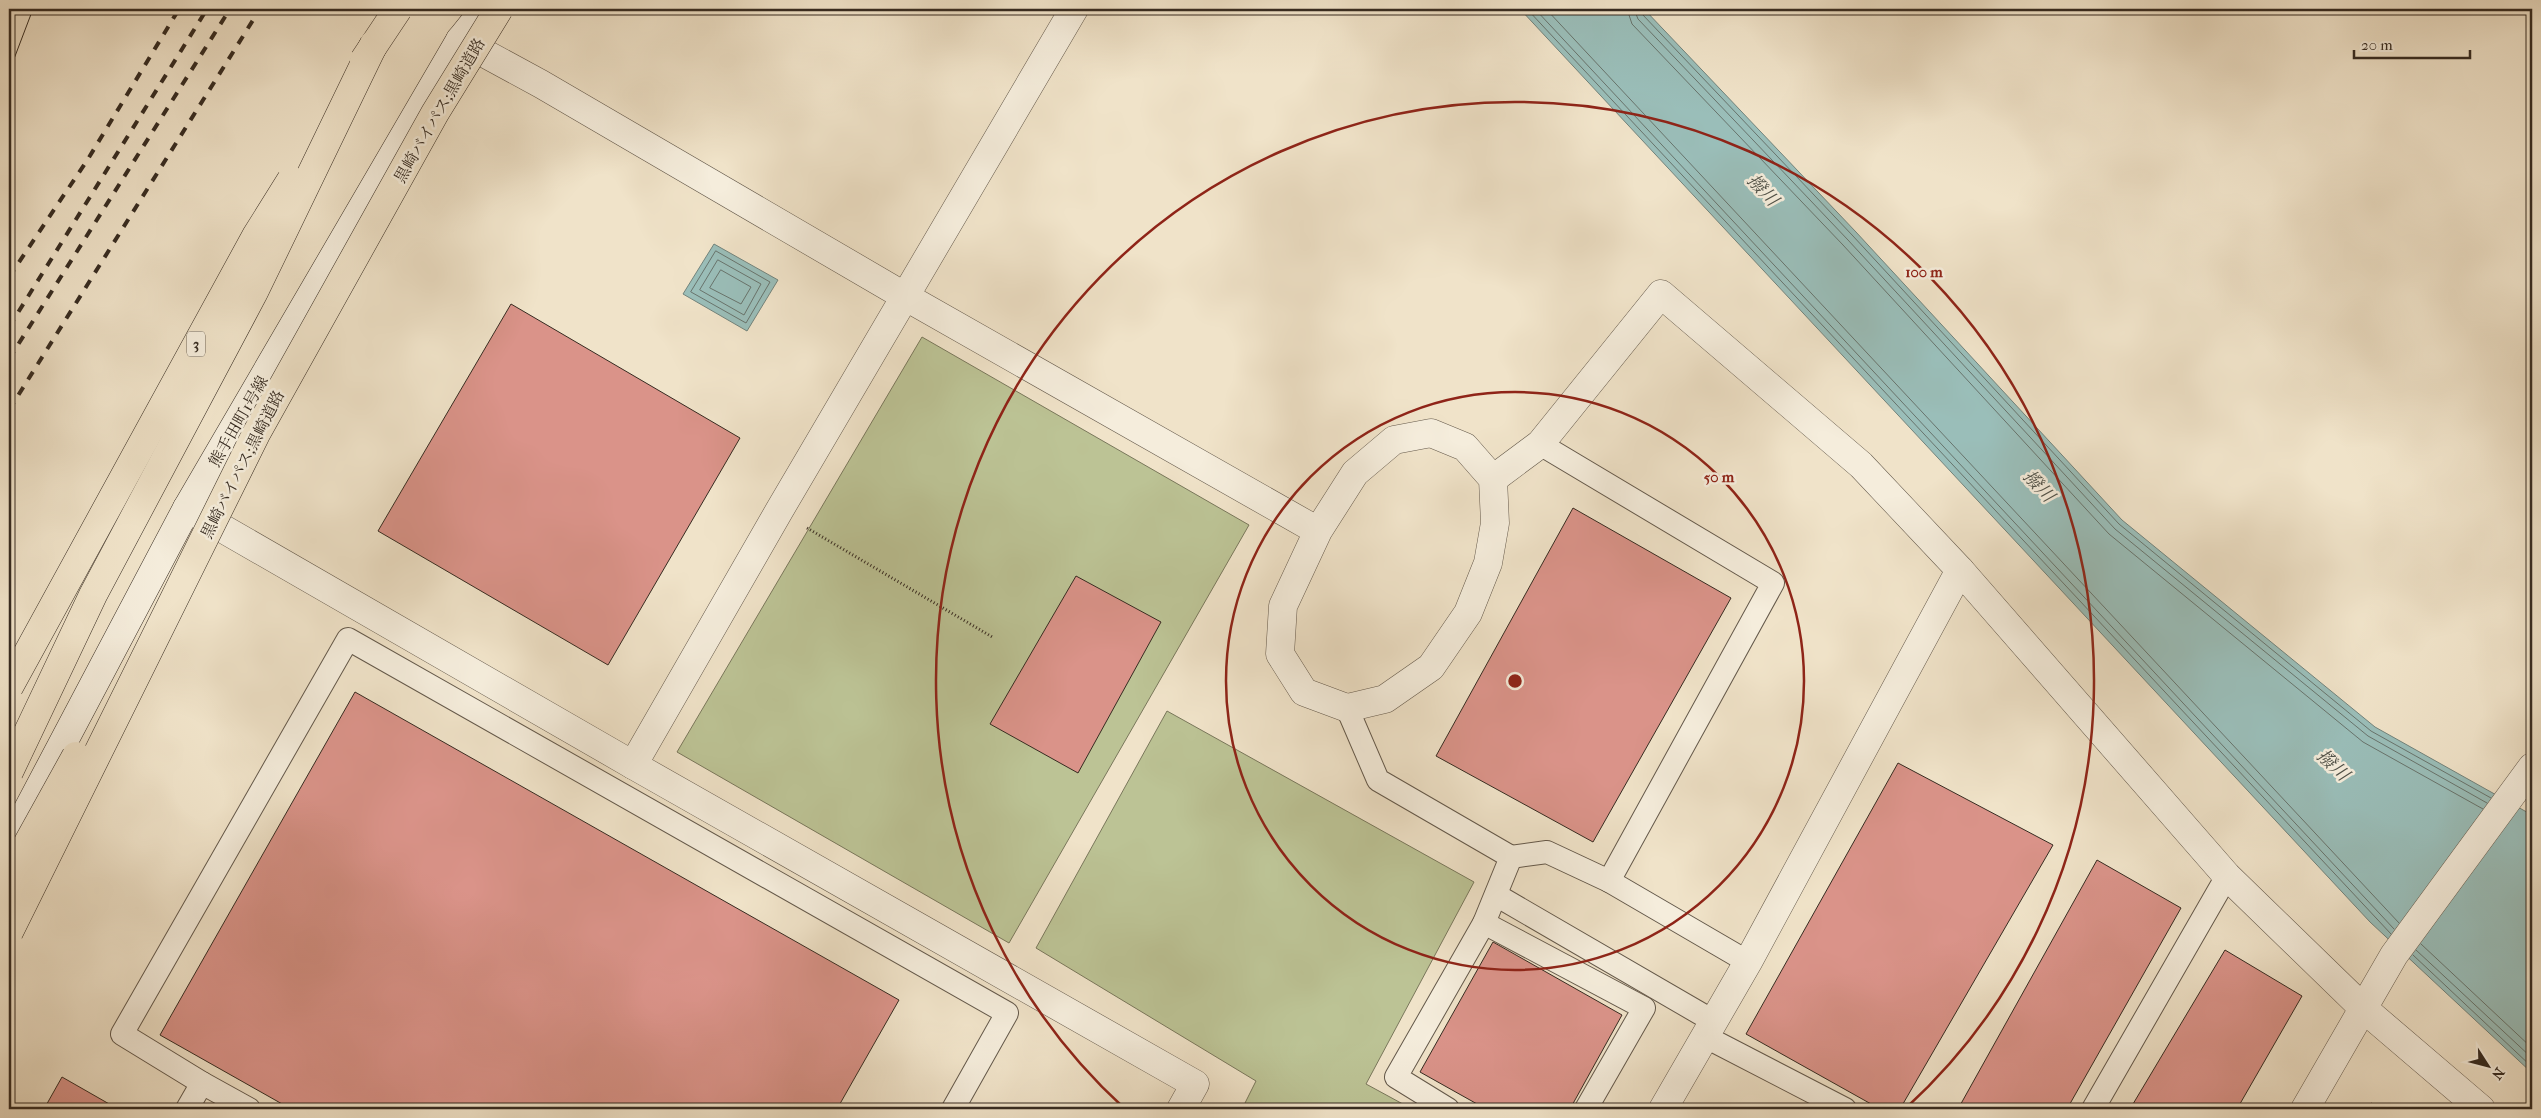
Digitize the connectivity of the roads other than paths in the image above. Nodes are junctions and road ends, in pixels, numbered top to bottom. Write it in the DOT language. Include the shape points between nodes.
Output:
graph roads {
  1 [pos="398,9"];
  2 [pos="485,9"];
  3 [pos="499,9"];
  4 [pos="1074,9"];
  5 [pos="460,40"];
  6 [pos="374,44"];
  7 [pos="906,297"];
  8 [pos="256,434"];
  9 [pos="1540,444"];
  10 [pos="1493,479"];
  11 [pos="187,508"];
  12 [pos="1318,531"];
  13 [pos="1960,570"];
  14 [pos="9,687"];
  15 [pos="1347,708"];
  16 [pos="633,765"];
  17 [pos="2532,767"];
  18 [pos="9,772"];
  19 [pos="9,845"];
  20 [pos="1511,857"];
  21 [pos="2227,876"];
  22 [pos="9,877"];
  23 [pos="1609,881"];
  24 [pos="1496,895"];
  25 [pos="1484,923"];
  26 [pos="9,932"];
  27 [pos="1748,962"];
  28 [pos="2364,1009"];
  29 [pos="1708,1028"];
  30 [pos="202,1084"];
  31 [pos="187,1109"];
  32 [pos="249,1109"];
  33 [pos="953,1109"];
  34 [pos="1182,1109"];
  35 [pos="1448,1109"];
  36 [pos="1586,1109"];
  37 [pos="1664,1109"];
  38 [pos="1845,1109"];
  39 [pos="2093,1109"];
  40 [pos="2305,1109"];
  41 [pos="2481,1109"];
  1 -- 6 [label="highway, 3, bridge"];
  2 -- 5 [label="street, 熊手田町1号線"];
  3 -- 8 [label="highway, 黒崎バイパス;黒崎道路, bridge" via="435,113"];
  4 -- 7 [label="street"];
  5 -- 7 [label="street"];
  5 -- 11 [label="street, 熊手田町1号線"];
  6 -- 14 [label="highway, 3, bridge" via="256,236"];
  6 -- 18 [label="highway, bridge" via="254,292 93,595"];
  7 -- 12 [label="street"];
  7 -- 16 [label="street"];
  8 -- 22 [label="highway, bridge"];
  8 -- 26 [label="highway, 黒崎バイパス;黒崎道路, bridge"];
  9 -- 10 [label="street"];
  9 -- 13 [label="street" via="1661,294 1861,465"];
  9 -- 23 [label="lane" via="1773,583"];
  10 -- 12 [label="street" via="1465,447 1439,436 1430,433 1394,440 1354,473"];
  10 -- 15 [label="street" via="1495,523 1488,563 1468,613 1431,667 1384,699"];
  11 -- 16 [label="street"];
  11 -- 19 [label="street, 熊手田町1号線"];
  12 -- 15 [label="street" via="1283,606 1280,654 1304,692"];
  13 -- 21 [label="street"];
  13 -- 27 [label="street"];
  15 -- 20 [label="lane" via="1378,780"];
  16 -- 34 [label="street" via="1195,1084"];
  17 -- 28 [label="street" via="2394,955"];
  20 -- 23 [label="lane" via="1547,852"];
  20 -- 24 [label="lane"];
  21 -- 28 [label="street"];
  21 -- 39 [label="lane"];
  23 -- 27 [label="lane"];
  24 -- 25 [label="lane"];
  24 -- 29 [label="lane"];
  25 -- 35 [label="lane" via="1396,1077"];
  25 -- 36 [label="lane" via="1644,1008"];
  27 -- 29 [label="street"];
  28 -- 40 [label="street"];
  28 -- 41 [label="street"];
  29 -- 37 [label="street"];
  29 -- 38 [label="lane"];
  30 -- 31 [label="lane"];
  30 -- 32 [label="lane"];
  30 -- 33 [label="lane" via="122,1034 348,639 1007,1013"];
}
